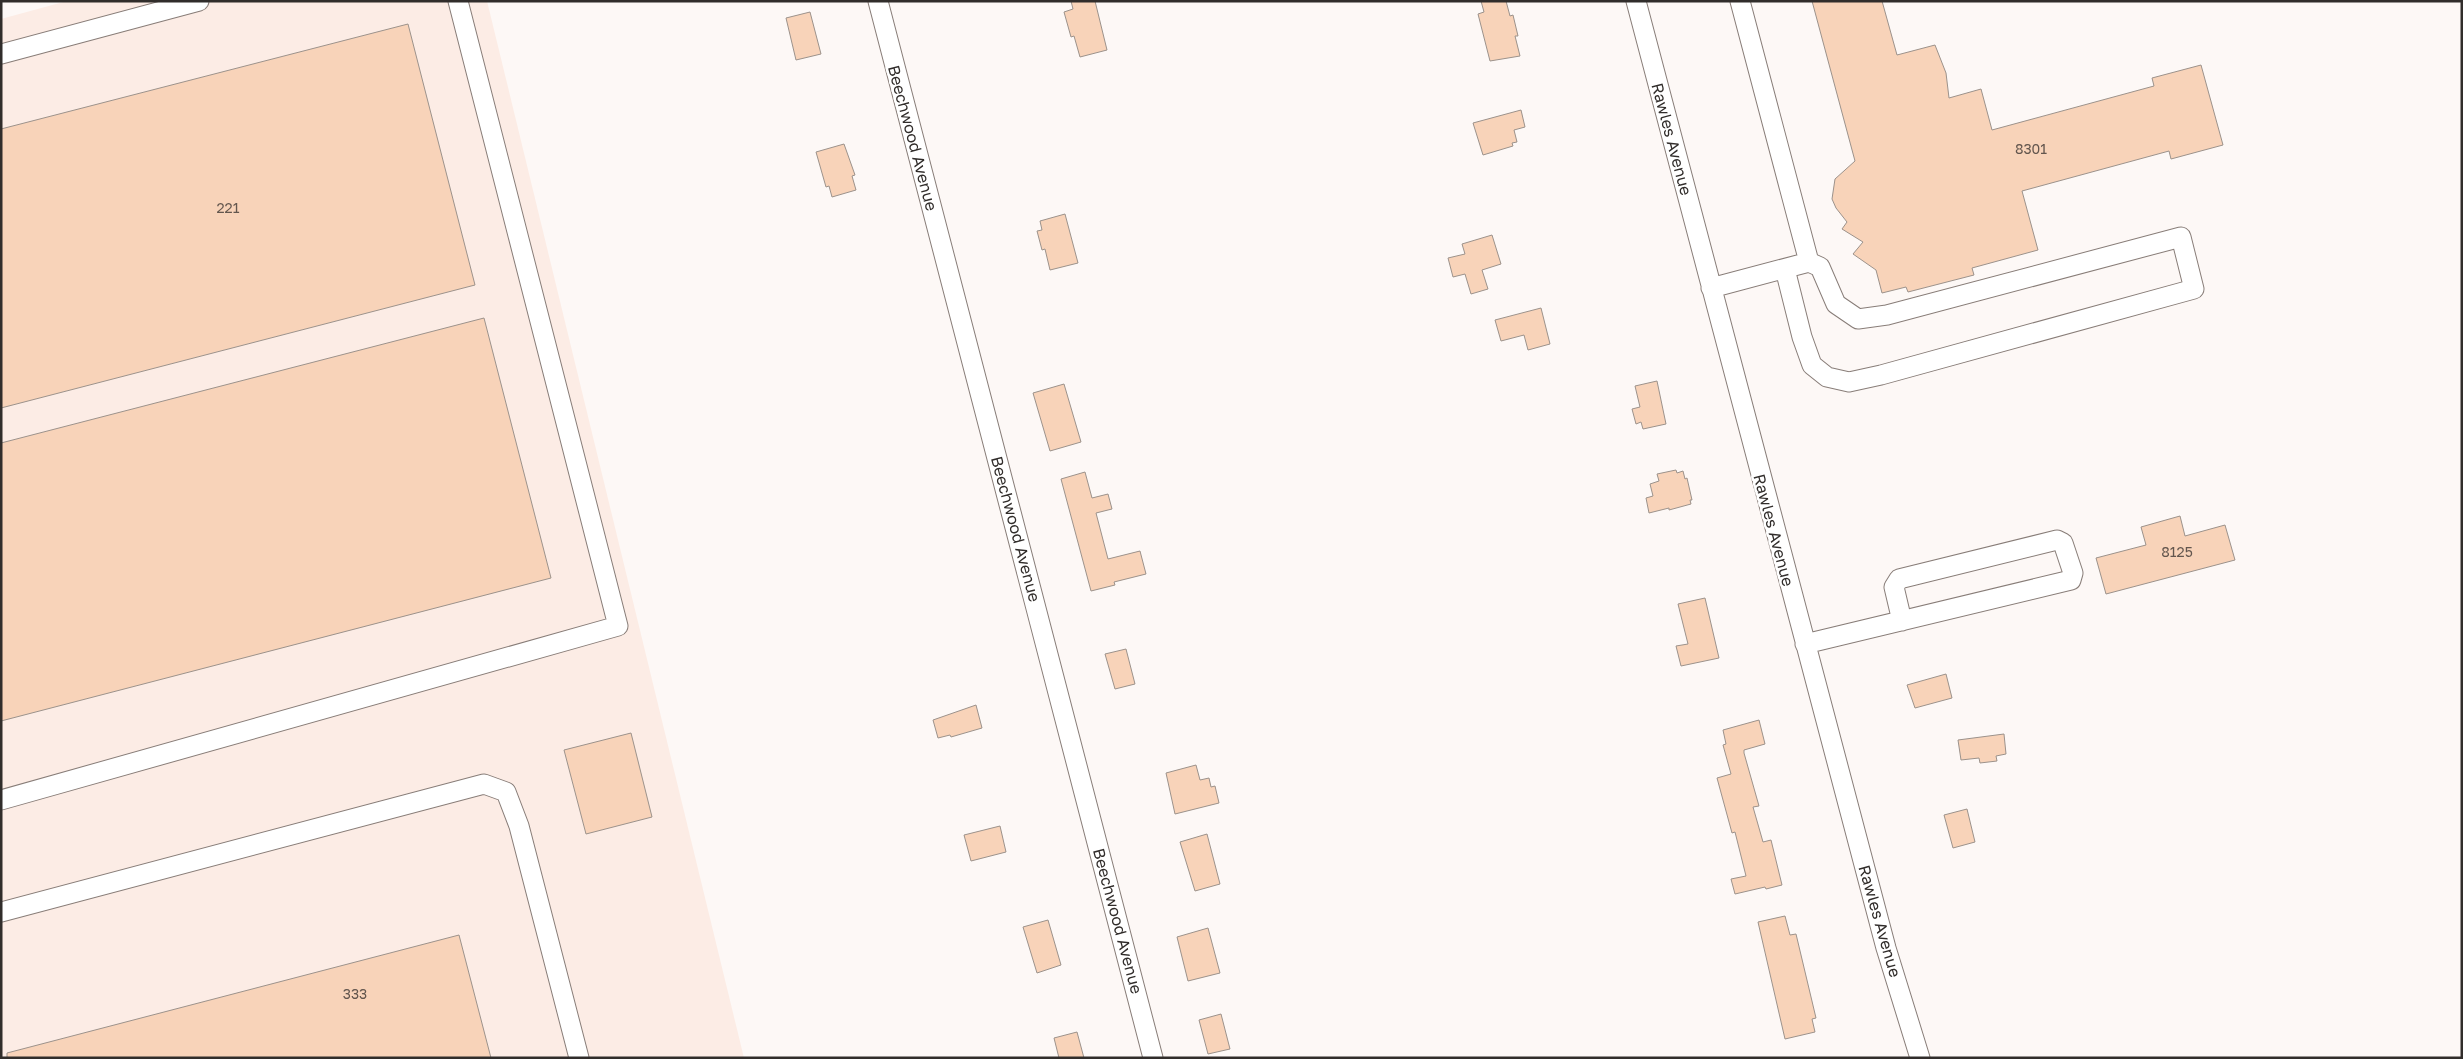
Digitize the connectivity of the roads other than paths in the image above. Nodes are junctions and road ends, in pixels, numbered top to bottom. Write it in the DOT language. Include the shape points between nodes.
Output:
graph roads {
  1 [pos="198,1"];
  2 [pos="458,1"];
  3 [pos="878,1"];
  4 [pos="1636,1"];
  5 [pos="1740,1"];
  6 [pos="1,54"];
  7 [pos="1809,262"];
  8 [pos="1785,269"];
  9 [pos="1711,288"];
  10 [pos="1902,621"];
  11 [pos="1805,644"];
  12 [pos="1,800"];
  13 [pos="1,912"];
  14 [pos="579,1058"];
  15 [pos="1154,1058"];
  16 [pos="1920,1058"];
  1 -- 6 [label="street"];
  2 -- 12 [label="street" via="618,626"];
  3 -- 15 [label="street, Beechwood Avenue"];
  4 -- 9 [label="street, Rawles Avenue"];
  5 -- 7 [label="street"];
  7 -- 8 [label="street"];
  7 -- 8 [label="street" via="1820,267 1836,304 1858,319 1887,315 2181,237 2194,289 1849,382 1827,377 1812,365"];
  8 -- 9 [label="street"];
  9 -- 11 [label="street, Rawles Avenue"];
  10 -- 10 [label="street" via="2071,580 2073,573 2063,543 2057,540 1899,580 1894,587"];
  10 -- 11 [label="street"];
  11 -- 16 [label="street, Rawles Avenue" via="1884,938"];
  13 -- 14 [label="street" via="484,784 506,792 519,826"];
}
